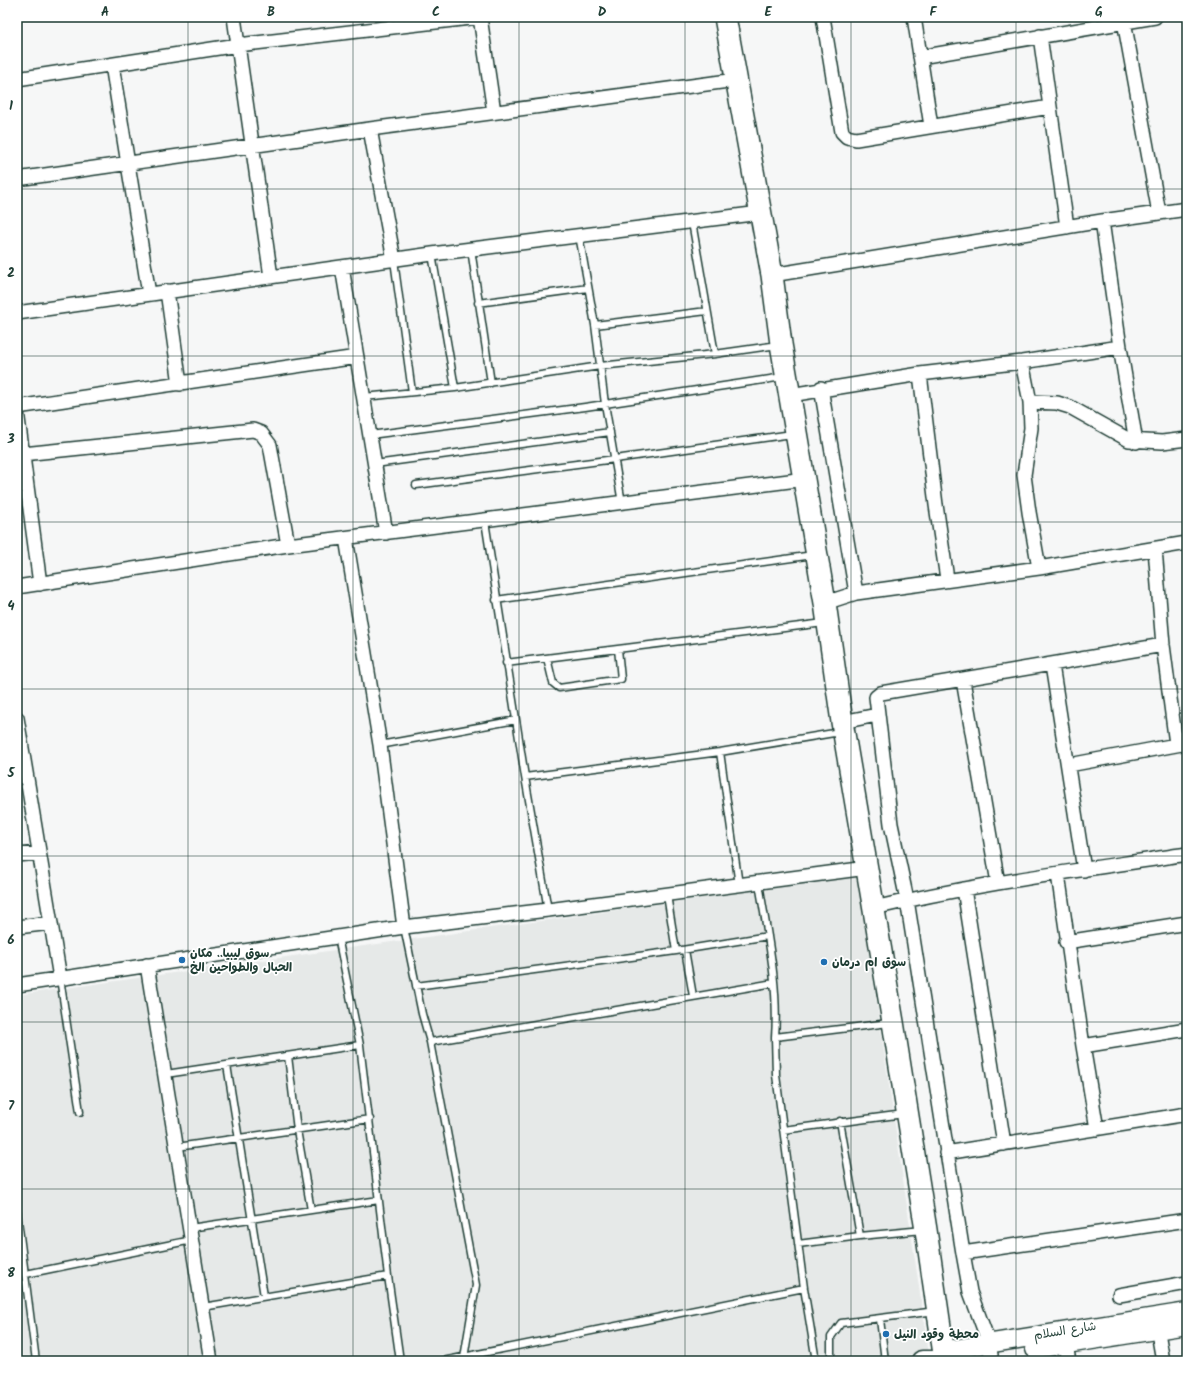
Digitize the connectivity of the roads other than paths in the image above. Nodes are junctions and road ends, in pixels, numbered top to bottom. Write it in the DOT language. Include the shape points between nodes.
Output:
graph roads {
  1 [pos="234,17"];
  2 [pos="480,17"];
  3 [pos="725,17"];
  4 [pos="823,17"];
  5 [pos="914,17"];
  6 [pos="1155,17"];
  7 [pos="1124,21"];
  8 [pos="1040,36"];
  9 [pos="238,45"];
  10 [pos="920,58"];
  11 [pos="112,65"];
  12 [pos="17,79"];
  13 [pos="736,80"];
  14 [pos="1050,107"];
  15 [pos="494,112"];
  16 [pos="931,126"];
  17 [pos="370,129"];
  18 [pos="251,145"];
  19 [pos="128,164"];
  20 [pos="17,180"];
  21 [pos="1187,209"];
  22 [pos="760,213"];
  23 [pos="1159,213"];
  24 [pos="1102,221"];
  25 [pos="692,222"];
  26 [pos="1067,227"];
  27 [pos="579,235"];
  28 [pos="471,249"];
  29 [pos="432,254"];
  30 [pos="394,260"];
  31 [pos="342,267"];
  32 [pos="772,275"];
  33 [pos="271,277"];
  34 [pos="588,288"];
  35 [pos="167,291"];
  36 [pos="149,294"];
  37 [pos="478,303"];
  38 [pos="707,311"];
  39 [pos="17,313"];
  40 [pos="595,325"];
  41 [pos="781,344"];
  42 [pos="1120,347"];
  43 [pos="715,354"];
  44 [pos="357,358"];
  45 [pos="1022,362"];
  46 [pos="600,366"];
  47 [pos="920,374"];
  48 [pos="491,383"];
  49 [pos="180,384"];
  50 [pos="788,385"];
  51 [pos="455,388"];
  52 [pos="821,388"];
  53 [pos="412,392"];
  54 [pos="364,397"];
  55 [pos="1030,402"];
  56 [pos="605,404"];
  57 [pos="17,407"];
  58 [pos="17,411"];
  59 [pos="610,432"];
  60 [pos="797,433"];
  61 [pos="370,435"];
  62 [pos="1187,439"];
  63 [pos="1136,442"];
  64 [pos="23,454"];
  65 [pos="615,459"];
  66 [pos="375,464"];
  67 [pos="805,479"];
  68 [pos="416,485"];
  69 [pos="622,503"];
  70 [pos="485,521"];
  71 [pos="386,532"];
  72 [pos="346,538"];
  73 [pos="1187,543"];
  74 [pos="288,545"];
  75 [pos="1155,549"];
  76 [pos="817,554"];
  77 [pos="1039,568"];
  78 [pos="947,580"];
  79 [pos="40,584"];
  80 [pos="17,587"];
  81 [pos="856,594"];
  82 [pos="496,600"];
  83 [pos="826,613"];
  84 [pos="1163,645"];
  85 [pos="618,649"];
  86 [pos="547,658"];
  87 [pos="506,663"];
  88 [pos="1052,665"];
  89 [pos="963,680"];
  90 [pos="877,715"];
  91 [pos="17,718"];
  92 [pos="516,720"];
  93 [pos="842,727"];
  94 [pos="18,736"];
  95 [pos="1182,744"];
  96 [pos="380,745"];
  97 [pos="720,752"];
  98 [pos="1069,765"];
  99 [pos="21,775"];
  100 [pos="525,778"];
  101 [pos="39,853"];
  102 [pos="1187,854"];
  103 [pos="17,855"];
  104 [pos="867,868"];
  105 [pos="1084,870"];
  106 [pos="1058,874"];
  107 [pos="759,882"];
  108 [pos="998,883"];
  109 [pos="738,885"];
  110 [pos="964,889"];
  111 [pos="667,895"];
  112 [pos="907,900"];
  113 [pos="874,908"];
  114 [pos="548,910"];
  115 [pos="51,923"];
  116 [pos="1187,923"];
  117 [pos="17,927"];
  118 [pos="404,927"];
  119 [pos="768,936"];
  120 [pos="338,937"];
  121 [pos="1066,942"];
  122 [pos="686,950"];
  123 [pos="676,951"];
  124 [pos="147,965"];
  125 [pos="60,978"];
  126 [pos="774,983"];
  127 [pos="17,985"];
  128 [pos="416,986"];
  129 [pos="693,996"];
  130 [pos="893,1022"];
  131 [pos="1187,1029"];
  132 [pos="775,1037"];
  133 [pos="430,1042"];
  134 [pos="360,1045"];
  135 [pos="1083,1046"];
  136 [pos="288,1056"];
  137 [pos="227,1065"];
  138 [pos="166,1074"];
  139 [pos="80,1112"];
  140 [pos="907,1113"];
  141 [pos="1187,1114"];
  142 [pos="370,1119"];
  143 [pos="840,1121"];
  144 [pos="1096,1129"];
  145 [pos="297,1130"];
  146 [pos="783,1130"];
  147 [pos="239,1138"];
  148 [pos="1004,1144"];
  149 [pos="176,1147"];
  150 [pos="946,1153"];
  151 [pos="379,1200"];
  152 [pos="311,1210"];
  153 [pos="17,1212"];
  154 [pos="252,1219"];
  155 [pos="1187,1220"];
  156 [pos="926,1230"];
  157 [pos="191,1234"];
  158 [pos="860,1236"];
  159 [pos="798,1244"];
  160 [pos="963,1253"];
  161 [pos="26,1274"];
  162 [pos="388,1276"];
  163 [pos="1187,1283"];
  164 [pos="804,1288"];
  165 [pos="1119,1295"];
  166 [pos="264,1296"];
  167 [pos="203,1306"];
  168 [pos="938,1311"];
  169 [pos="1187,1312"];
  170 [pos="880,1319"];
  171 [pos="1156,1324"];
  172 [pos="1187,1325"];
  173 [pos="1066,1346"];
  174 [pos="990,1349"];
  175 [pos="944,1357"];
  176 [pos="464,1358"];
  177 [pos="36,1361"];
  178 [pos="211,1361"];
  179 [pos="400,1361"];
  180 [pos="443,1361"];
  181 [pos="816,1361"];
  182 [pos="831,1361"];
  183 [pos="885,1361"];
  184 [pos="923,1361"];
  185 [pos="1163,1361"];
  1 -- 9 [label="street"];
  2 -- 9 [label="street"];
  2 -- 15 [label="street"];
  3 -- 13 [label="highway"];
  4 -- 16 [label="street" via="842,132 846,137 856,138"];
  5 -- 10 [label="street"];
  6 -- 7 [label="street"];
  7 -- 8 [label="street"];
  7 -- 23 [label="street"];
  8 -- 10 [label="street"];
  8 -- 14 [label="street"];
  9 -- 11 [label="street"];
  9 -- 18 [label="street"];
  10 -- 16 [label="street"];
  11 -- 12 [label="street"];
  11 -- 19 [label="street"];
  13 -- 15 [label="street"];
  13 -- 22 [label="highway"];
  14 -- 16 [label="street"];
  14 -- 26 [label="street"];
  15 -- 17 [label="street"];
  17 -- 18 [label="street"];
  17 -- 30 [label="street"];
  18 -- 19 [label="street"];
  18 -- 33 [label="street"];
  19 -- 20 [label="street"];
  19 -- 36 [label="street"];
  21 -- 23 [label="street"];
  22 -- 25 [label="street"];
  22 -- 32 [label="highway"];
  23 -- 24 [label="street"];
  24 -- 26 [label="street"];
  24 -- 42 [label="street"];
  25 -- 27 [label="street"];
  25 -- 38 [label="lane"];
  26 -- 32 [label="street"];
  27 -- 28 [label="street"];
  27 -- 34 [label="lane"];
  28 -- 29 [label="street"];
  28 -- 37 [label="lane"];
  29 -- 30 [label="street"];
  29 -- 51 [label="lane"];
  30 -- 31 [label="street"];
  30 -- 53 [label="lane"];
  31 -- 33 [label="street"];
  31 -- 44 [label="street"];
  32 -- 41 [label="highway"];
  33 -- 35 [label="street"];
  34 -- 37 [label="lane"];
  34 -- 40 [label="lane"];
  35 -- 36 [label="street"];
  35 -- 49 [label="street"];
  36 -- 39 [label="street"];
  37 -- 48 [label="lane"];
  38 -- 40 [label="lane"];
  38 -- 43 [label="lane"];
  40 -- 46 [label="lane"];
  41 -- 43 [label="lane"];
  41 -- 50 [label="highway"];
  42 -- 45 [label="street"];
  42 -- 63 [label="street"];
  43 -- 46 [label="lane"];
  44 -- 49 [label="street"];
  44 -- 54 [label="street"];
  45 -- 47 [label="street"];
  45 -- 55 [label="street"];
  46 -- 48 [label="lane"];
  46 -- 56 [label="lane"];
  47 -- 52 [label="street"];
  47 -- 78 [label="street"];
  48 -- 51 [label="lane"];
  49 -- 57 [label="street"];
  50 -- 52 [label="street"];
  50 -- 56 [label="lane"];
  50 -- 60 [label="highway"];
  51 -- 53 [label="lane"];
  52 -- 81 [label="street"];
  53 -- 54 [label="lane"];
  54 -- 61 [label="street"];
  55 -- 63 [label="street" via="1070,406 1124,438"];
  55 -- 77 [label="street" via="1031,428 1024,475"];
  56 -- 59 [label="lane"];
  56 -- 61 [label="lane"];
  58 -- 64 [label="street"];
  59 -- 65 [label="lane"];
  59 -- 66 [label="lane"];
  60 -- 65 [label="lane"];
  60 -- 67 [label="highway"];
  61 -- 66 [label="street"];
  62 -- 63 [label="street"];
  64 -- 74 [label="street" via="253,430 261,433 270,445"];
  64 -- 79 [label="street"];
  65 -- 68 [label="lane"];
  65 -- 69 [label="lane"];
  66 -- 71 [label="street"];
  67 -- 69 [label="street"];
  67 -- 76 [label="highway"];
  69 -- 70 [label="street"];
  70 -- 71 [label="street"];
  70 -- 82 [label="lane"];
  71 -- 72 [label="street"];
  72 -- 74 [label="street"];
  72 -- 96 [label="street"];
  73 -- 75 [label="street"];
  74 -- 79 [label="street"];
  75 -- 77 [label="street"];
  75 -- 84 [label="street"];
  76 -- 82 [label="lane"];
  76 -- 83 [label="highway"];
  77 -- 78 [label="street"];
  78 -- 81 [label="street"];
  79 -- 80 [label="street"];
  81 -- 83 [label="street"];
  82 -- 87 [label="lane"];
  83 -- 85 [label="lane"];
  83 -- 93 [label="highway"];
  84 -- 88 [label="street"];
  84 -- 95 [label="street"];
  85 -- 86 [label="lane"];
  85 -- 86 [label="lane" via="621,679 559,688 553,683"];
  86 -- 87 [label="lane"];
  87 -- 92 [label="lane"];
  88 -- 89 [label="street"];
  88 -- 98 [label="street"];
  89 -- 90 [label="street" via="878,694"];
  89 -- 108 [label="street"];
  90 -- 93 [label="street"];
  90 -- 112 [label="street" via="891,824"];
  91 -- 94 [label="street"];
  92 -- 96 [label="lane"];
  92 -- 100 [label="lane"];
  93 -- 97 [label="lane"];
  93 -- 104 [label="highway"];
  94 -- 99 [label="street"];
  95 -- 98 [label="street"];
  96 -- 118 [label="street"];
  97 -- 100 [label="lane"];
  97 -- 109 [label="lane"];
  98 -- 105 [label="street"];
  99 -- 101 [label="street"];
  100 -- 114 [label="lane"];
  101 -- 103 [label="street"];
  101 -- 115 [label="street"];
  102 -- 105 [label="street"];
  104 -- 107 [label="street"];
  104 -- 113 [label="highway"];
  105 -- 106 [label="street"];
  106 -- 108 [label="street"];
  106 -- 121 [label="street"];
  107 -- 109 [label="street"];
  107 -- 119 [label="lane"];
  108 -- 110 [label="street"];
  109 -- 111 [label="street"];
  110 -- 112 [label="street"];
  110 -- 148 [label="street"];
  111 -- 114 [label="street"];
  111 -- 123 [label="lane"];
  112 -- 113 [label="street"];
  112 -- 150 [label="street"];
  113 -- 130 [label="highway"];
  114 -- 118 [label="street"];
  115 -- 117 [label="street"];
  115 -- 125 [label="street"];
  116 -- 121 [label="street"];
  118 -- 120 [label="street"];
  118 -- 128 [label="lane"];
  119 -- 122 [label="lane"];
  119 -- 126 [label="lane"];
  120 -- 124 [label="street"];
  120 -- 134 [label="lane"];
  121 -- 135 [label="street"];
  122 -- 123 [label="lane"];
  122 -- 129 [label="lane"];
  123 -- 128 [label="lane"];
  124 -- 125 [label="street"];
  124 -- 138 [label="street"];
  125 -- 127 [label="street"];
  125 -- 139 [label="lane"];
  126 -- 129 [label="lane"];
  126 -- 132 [label="lane"];
  128 -- 133 [label="lane"];
  129 -- 133 [label="lane"];
  130 -- 132 [label="lane"];
  130 -- 140 [label="highway"];
  131 -- 135 [label="street"];
  132 -- 146 [label="lane" via="776,1075"];
  133 -- 176 [label="lane" via="476,1285"];
  134 -- 136 [label="lane"];
  134 -- 142 [label="lane"];
  135 -- 144 [label="street"];
  136 -- 137 [label="lane"];
  136 -- 145 [label="lane"];
  137 -- 138 [label="lane"];
  137 -- 147 [label="lane"];
  138 -- 149 [label="street"];
  140 -- 143 [label="lane"];
  140 -- 156 [label="highway"];
  141 -- 144 [label="street"];
  142 -- 145 [label="lane"];
  142 -- 151 [label="lane"];
  143 -- 146 [label="lane"];
  143 -- 158 [label="lane"];
  144 -- 148 [label="street"];
  145 -- 147 [label="lane"];
  145 -- 152 [label="lane"];
  146 -- 159 [label="lane"];
  147 -- 149 [label="lane"];
  147 -- 154 [label="lane"];
  148 -- 150 [label="street"];
  149 -- 157 [label="street"];
  150 -- 160 [label="street"];
  151 -- 152 [label="lane"];
  151 -- 162 [label="lane"];
  152 -- 154 [label="lane"];
  153 -- 161 [label="lane"];
  154 -- 157 [label="lane"];
  154 -- 166 [label="lane"];
  155 -- 160 [label="street"];
  156 -- 158 [label="lane"];
  156 -- 168 [label="highway"];
  157 -- 161 [label="lane"];
  157 -- 167 [label="street"];
  158 -- 159 [label="lane"];
  159 -- 164 [label="lane"];
  160 -- 174 [label="street" via="970,1292"];
  161 -- 177 [label="lane"];
  162 -- 166 [label="lane"];
  162 -- 179 [label="lane"];
  163 -- 165 [label="street"];
  164 -- 176 [label="lane"];
  164 -- 181 [label="lane"];
  166 -- 167 [label="lane"];
  167 -- 178 [label="street"];
  168 -- 170 [label="lane"];
  168 -- 175 [label="highway"];
  169 -- 171 [label="main road, شارع السلام"];
  170 -- 182 [label="lane" via="841,1323 831,1337"];
  170 -- 183 [label="lane"];
  171 -- 172 [label="main road, شارع السلام"];
  171 -- 173 [label="main road, شارع السلام"];
  171 -- 185 [label="street"];
  173 -- 174 [label="main road, شارع السلام"];
  174 -- 175 [label="main road, شارع السلام"];
  175 -- 184 [label="main road"];
  176 -- 180 [label="lane"];
}
